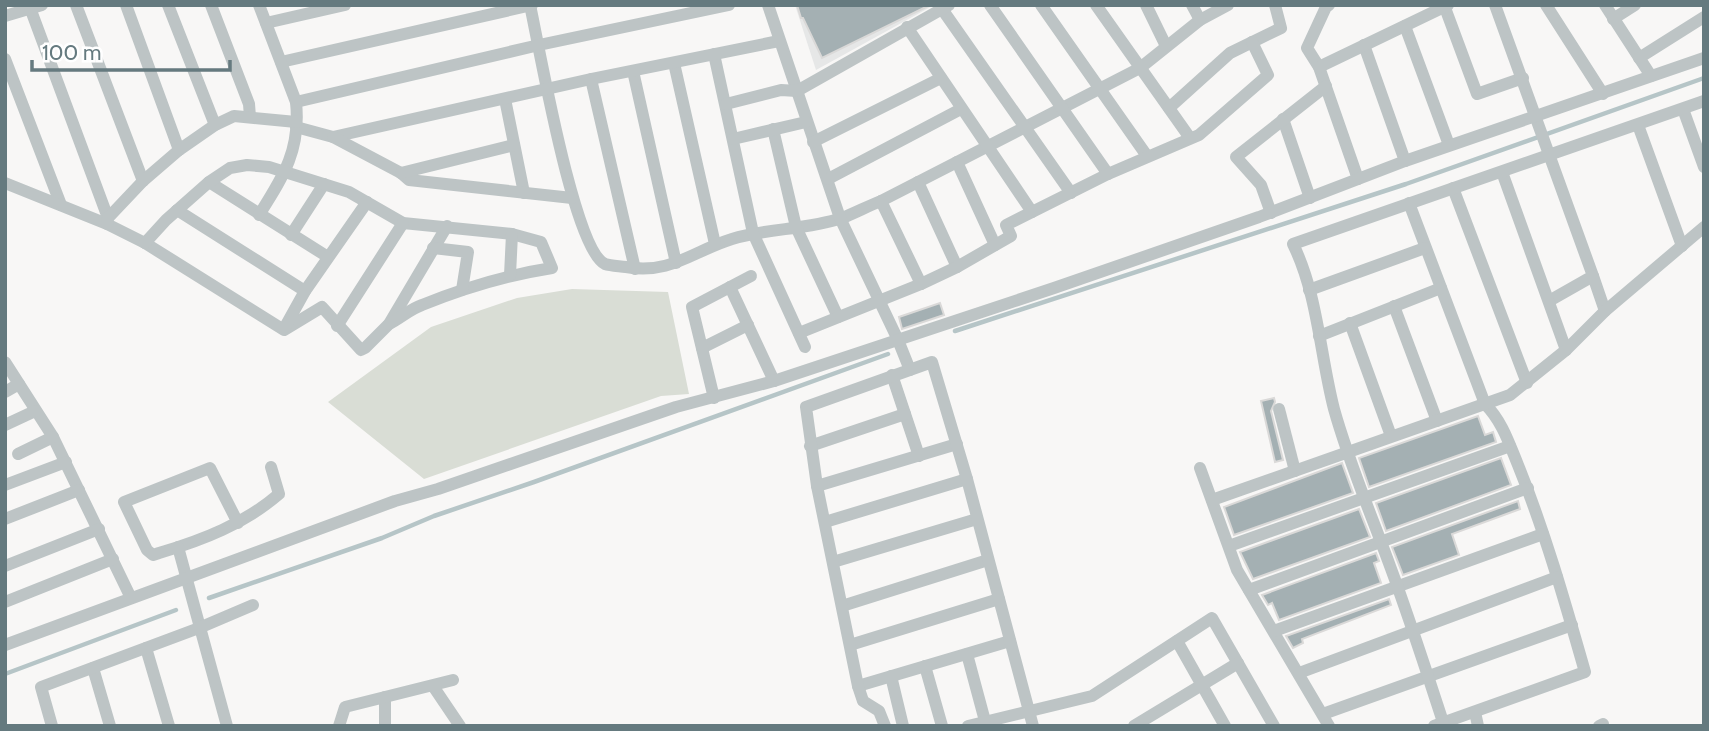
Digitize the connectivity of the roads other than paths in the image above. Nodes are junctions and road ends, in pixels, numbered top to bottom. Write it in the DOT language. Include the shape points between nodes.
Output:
graph roads {
  1 [pos="76,5"];
  2 [pos="126,5"];
  3 [pos="168,5"];
  4 [pos="211,5"];
  5 [pos="259,5"];
  6 [pos="345,5"];
  7 [pos="531,5"];
  8 [pos="729,5"];
  9 [pos="768,5"];
  10 [pos="989,5"];
  11 [pos="1041,5"];
  12 [pos="1096,5"];
  13 [pos="1146,5"];
  14 [pos="1192,5"];
  15 [pos="1228,5"];
  16 [pos="1275,5"];
  17 [pos="1329,5"];
  18 [pos="1495,5"];
  19 [pos="1546,5"];
  20 [pos="1605,5"];
  21 [pos="1635,5"];
  22 [pos="34,6"];
  23 [pos="1446,6"];
  24 [pos="946,7"];
  25 [pos="5,16"];
  26 [pos="1704,18"];
  27 [pos="1613,19"];
  28 [pos="1200,20"];
  29 [pos="266,23"];
  30 [pos="1405,26"];
  31 [pos="908,27"];
  32 [pos="779,41"];
  33 [pos="1252,42"];
  34 [pos="1364,45"];
  35 [pos="540,46"];
  36 [pos="1166,46"];
  37 [pos="714,54"];
  38 [pos="1639,58"];
  39 [pos="1704,58"];
  40 [pos="5,59"];
  41 [pos="281,62"];
  42 [pos="674,63"];
  43 [pos="1319,67"];
  44 [pos="1140,68"];
  45 [pos="633,71"];
  46 [pos="1651,76"];
  47 [pos="941,78"];
  48 [pos="1523,78"];
  49 [pos="591,79"];
  50 [pos="1325,86"];
  51 [pos="549,89"];
  52 [pos="1100,89"];
  53 [pos="797,91"];
  54 [pos="1603,94"];
  55 [pos="505,99"];
  56 [pos="1704,101"];
  57 [pos="296,102"];
  58 [pos="726,104"];
  59 [pos="1062,108"];
  60 [pos="1169,108"];
  61 [pos="961,109"];
  62 [pos="1683,109"];
  63 [pos="250,117"];
  64 [pos="1283,119"];
  65 [pos="806,122"];
  66 [pos="1539,123"];
  67 [pos="215,125"];
  68 [pos="296,125"];
  69 [pos="1638,125"];
  70 [pos="1026,127"];
  71 [pos="773,129"];
  72 [pos="333,137"];
  73 [pos="1191,138"];
  74 [pos="733,139"];
  75 [pos="813,142"];
  76 [pos="514,145"];
  77 [pos="1450,145"];
  78 [pos="988,147"];
  79 [pos="179,150"];
  80 [pos="1550,153"];
  81 [pos="1147,156"];
  82 [pos="1405,161"];
  83 [pos="957,162"];
  84 [pos="1704,167"];
  85 [pos="286,172"];
  86 [pos="1502,172"];
  87 [pos="401,173"];
  88 [pos="1108,174"];
  89 [pos="828,179"];
  90 [pos="1358,179"];
  91 [pos="142,181"];
  92 [pos="6,182"];
  93 [pos="209,182"];
  94 [pos="918,183"];
  95 [pos="324,184"];
  96 [pos="1453,188"];
  97 [pos="524,193"];
  98 [pos="1071,193"];
  99 [pos="572,198"];
  100 [pos="1310,198"];
  101 [pos="881,201"];
  102 [pos="367,202"];
  103 [pos="1409,203"];
  104 [pos="61,205"];
  105 [pos="177,210"];
  106 [pos="1032,212"];
  107 [pos="1271,213"];
  108 [pos="259,215"];
  109 [pos="841,218"];
  110 [pos="108,221"];
  111 [pos="403,223"];
  112 [pos="447,226"];
  113 [pos="796,227"];
  114 [pos="1704,227"];
  115 [pos="753,233"];
  116 [pos="512,234"];
  117 [pos="291,235"];
  118 [pos="145,243"];
  119 [pos="715,244"];
  120 [pos="995,245"];
  121 [pos="1682,246"];
  122 [pos="433,248"];
  123 [pos="1425,248"];
  124 [pos="328,257"];
  125 [pos="676,263"];
  126 [pos="957,267"];
  127 [pos="635,269"];
  128 [pos="510,275"];
  129 [pos="751,276"];
  130 [pos="1593,276"];
  131 [pos="921,284"];
  132 [pos="730,287"];
  133 [pos="1441,288"];
  134 [pos="462,290"];
  135 [pos="1309,290"];
  136 [pos="305,291"];
  137 [pos="1549,301"];
  138 [pos="879,302"];
  139 [pos="1394,306"];
  140 [pos="1605,311"];
  141 [pos="838,317"];
  142 [pos="1350,323"];
  143 [pos="389,324"];
  144 [pos="748,325"];
  145 [pos="337,326"];
  146 [pos="284,330"];
  147 [pos="799,332"];
  148 [pos="1319,336"];
  149 [pos="898,340"];
  150 [pos="805,347"];
  151 [pos="702,348"];
  152 [pos="1566,350"];
  153 [pos="5,362"];
  154 [pos="910,370"];
  155 [pos="892,375"];
  156 [pos="774,381"];
  157 [pos="1527,383"];
  158 [pos="19,384"];
  159 [pos="5,391"];
  160 [pos="714,398"];
  161 [pos="1485,404"];
  162 [pos="1279,409"];
  163 [pos="35,411"];
  164 [pos="905,414"];
  165 [pos="1437,421"];
  166 [pos="5,425"];
  167 [pos="1391,436"];
  168 [pos="53,437"];
  169 [pos="957,444"];
  170 [pos="810,446"];
  171 [pos="1510,446"];
  172 [pos="1348,452"];
  173 [pos="18,454"];
  174 [pos="919,456"];
  175 [pos="65,462"];
  176 [pos="271,467"];
  177 [pos="1200,468"];
  178 [pos="1295,471"];
  179 [pos="967,479"];
  180 [pos="5,485"];
  181 [pos="817,486"];
  182 [pos="1528,488"];
  183 [pos="79,490"];
  184 [pos="1365,498"];
  185 [pos="1212,500"];
  186 [pos="5,519"];
  187 [pos="977,519"];
  188 [pos="825,522"];
  189 [pos="238,523"];
  190 [pos="99,529"];
  191 [pos="1543,534"];
  192 [pos="1381,542"];
  193 [pos="1229,546"];
  194 [pos="178,547"];
  195 [pos="113,559"];
  196 [pos="988,560"];
  197 [pos="833,562"];
  198 [pos="5,566"];
  199 [pos="188,576"];
  200 [pos="1557,577"];
  201 [pos="1397,586"];
  202 [pos="1249,590"];
  203 [pos="131,598"];
  204 [pos="999,599"];
  205 [pos="5,602"];
  206 [pos="253,606"];
  207 [pos="842,606"];
  208 [pos="1572,625"];
  209 [pos="200,628"];
  210 [pos="1274,631"];
  211 [pos="1412,631"];
  212 [pos="1010,641"];
  213 [pos="1177,642"];
  214 [pos="5,645"];
  215 [pos="850,645"];
  216 [pos="146,648"];
  217 [pos="967,654"];
  218 [pos="1238,663"];
  219 [pos="925,666"];
  220 [pos="93,668"];
  221 [pos="1299,673"];
  222 [pos="1427,675"];
  223 [pos="891,676"];
  224 [pos="453,680"];
  225 [pos="1202,685"];
  226 [pos="433,686"];
  227 [pos="858,686"];
  228 [pos="385,697"];
  229 [pos="1028,711"];
  230 [pos="1475,712"];
  231 [pos="1326,720"];
  232 [pos="985,721"];
  233 [pos="1438,724"];
  234 [pos="460,725"];
  235 [pos="52,726"];
  236 [pos="110,726"];
  237 [pos="169,726"];
  238 [pos="227,726"];
  239 [pos="339,726"];
  240 [pos="385,726"];
  241 [pos="885,726"];
  242 [pos="903,726"];
  243 [pos="942,726"];
  244 [pos="968,726"];
  245 [pos="1033,726"];
  246 [pos="1134,726"];
  247 [pos="1225,726"];
  248 [pos="1274,726"];
  249 [pos="1478,726"];
  1 -- 91 [label="street"];
  2 -- 79 [label="street"];
  3 -- 67 [label="street"];
  4 -- 63 [label="street" via="250,104"];
  5 -- 29 [label="street"];
  6 -- 29 [label="street"];
  7 -- 35 [label="street"];
  7 -- 41 [label="street"];
  8 -- 35 [label="street"];
  9 -- 32 [label="street"];
  10 -- 59 [label="street"];
  11 -- 52 [label="street"];
  12 -- 44 [label="street"];
  13 -- 36 [label="street"];
  14 -- 28 [label="street"];
  15 -- 28 [label="street"];
  16 -- 33 [label="street" via="1281,29"];
  17 -- 43 [label="street" via="1307,48"];
  18 -- 48 [label="street"];
  19 -- 54 [label="street"];
  20 -- 27 [label="street"];
  21 -- 27 [label="street"];
  22 -- 25 [label="street"];
  22 -- 110 [label="street"];
  23 -- 30 [label="street"];
  23 -- 48 [label="street" via="1477,94"];
  24 -- 31 [label="street"];
  24 -- 70 [label="street"];
  26 -- 38 [label="street"];
  27 -- 38 [label="street"];
  28 -- 36 [label="street"];
  29 -- 41 [label="street"];
  30 -- 34 [label="street"];
  30 -- 77 [label="street"];
  31 -- 47 [label="street"];
  31 -- 53 [label="street"];
  32 -- 37 [label="street"];
  32 -- 53 [label="street"];
  33 -- 60 [label="street" via="1230,53"];
  33 -- 73 [label="street" via="1268,75"];
  34 -- 43 [label="street"];
  34 -- 82 [label="street"];
  35 -- 51 [label="street"];
  35 -- 57 [label="street"];
  36 -- 44 [label="street"];
  37 -- 42 [label="street"];
  37 -- 58 [label="street"];
  38 -- 46 [label="street"];
  39 -- 46 [label="street"];
  40 -- 104 [label="street"];
  41 -- 57 [label="street"];
  42 -- 45 [label="street"];
  42 -- 119 [label="street"];
  43 -- 50 [label="street"];
  44 -- 52 [label="street"];
  44 -- 60 [label="street"];
  45 -- 49 [label="street"];
  45 -- 125 [label="street"];
  46 -- 54 [label="street"];
  47 -- 61 [label="street"];
  47 -- 75 [label="street"];
  48 -- 66 [label="street"];
  49 -- 51 [label="street"];
  49 -- 127 [label="street"];
  50 -- 64 [label="street"];
  50 -- 90 [label="street"];
  51 -- 55 [label="street"];
  51 -- 99 [label="street"];
  52 -- 59 [label="street"];
  52 -- 81 [label="street"];
  53 -- 58 [label="street" via="781,90"];
  53 -- 65 [label="street"];
  54 -- 66 [label="street"];
  55 -- 72 [label="street"];
  55 -- 76 [label="street"];
  56 -- 62 [label="street"];
  57 -- 68 [label="street"];
  58 -- 74 [label="street"];
  59 -- 70 [label="street"];
  59 -- 88 [label="street"];
  60 -- 73 [label="street"];
  61 -- 78 [label="street"];
  61 -- 89 [label="street"];
  62 -- 69 [label="street"];
  62 -- 84 [label="street"];
  63 -- 67 [label="street" via="234,116"];
  63 -- 68 [label="street"];
  64 -- 100 [label="street"];
  64 -- 107 [label="street" via="1237,157 1261,185"];
  65 -- 71 [label="street"];
  65 -- 75 [label="street"];
  66 -- 77 [label="street"];
  66 -- 80 [label="street"];
  67 -- 79 [label="street"];
  68 -- 72 [label="street"];
  68 -- 85 [label="street"];
  69 -- 80 [label="street"];
  69 -- 121 [label="street"];
  70 -- 78 [label="street"];
  70 -- 98 [label="street"];
  71 -- 74 [label="street"];
  71 -- 113 [label="street"];
  72 -- 87 [label="street"];
  73 -- 81 [label="street"];
  74 -- 115 [label="street"];
  75 -- 89 [label="street"];
  76 -- 87 [label="street"];
  76 -- 97 [label="street"];
  77 -- 82 [label="street"];
  78 -- 83 [label="street"];
  78 -- 106 [label="street"];
  79 -- 91 [label="street"];
  80 -- 86 [label="street"];
  80 -- 130 [label="street"];
  81 -- 88 [label="street"];
  82 -- 90 [label="street"];
  83 -- 94 [label="street"];
  83 -- 120 [label="street"];
  85 -- 93 [label="street" via="247,165 230,168"];
  85 -- 95 [label="street"];
  85 -- 108 [label="street"];
  86 -- 96 [label="street"];
  86 -- 137 [label="street"];
  87 -- 97 [label="street" via="413,181"];
  88 -- 98 [label="street"];
  89 -- 109 [label="street"];
  90 -- 100 [label="street"];
  91 -- 110 [label="street"];
  92 -- 104 [label="street"];
  93 -- 105 [label="street"];
  93 -- 108 [label="street"];
  94 -- 101 [label="street"];
  94 -- 126 [label="street"];
  95 -- 102 [label="street"];
  95 -- 117 [label="street"];
  96 -- 103 [label="street"];
  96 -- 157 [label="street"];
  97 -- 99 [label="street"];
  98 -- 106 [label="street"];
  99 -- 127 [label="street" via="597,257 605,264"];
  100 -- 107 [label="street"];
  101 -- 109 [label="street"];
  101 -- 131 [label="street"];
  102 -- 111 [label="street"];
  102 -- 124 [label="street"];
  103 -- 123 [label="street"];
  103 -- 135 [label="street" via="1293,244"];
  104 -- 110 [label="street"];
  105 -- 118 [label="street"];
  105 -- 136 [label="street"];
  106 -- 120 [label="street" via="1006,225 1011,236"];
  107 -- 149 [label="street"];
  108 -- 117 [label="street"];
  109 -- 113 [label="street"];
  109 -- 138 [label="street"];
  110 -- 118 [label="street"];
  111 -- 112 [label="street"];
  111 -- 145 [label="street"];
  112 -- 116 [label="street"];
  112 -- 122 [label="street"];
  113 -- 115 [label="street"];
  113 -- 141 [label="street"];
  114 -- 121 [label="street"];
  115 -- 119 [label="street"];
  115 -- 147 [label="street"];
  116 -- 128 [label="street"];
  116 -- 128 [label="street" via="539,239 552,268"];
  117 -- 124 [label="street"];
  118 -- 146 [label="street"];
  119 -- 125 [label="street"];
  120 -- 126 [label="street"];
  121 -- 140 [label="street"];
  122 -- 134 [label="street" via="468,252"];
  122 -- 143 [label="street"];
  123 -- 133 [label="street"];
  123 -- 135 [label="street"];
  124 -- 136 [label="street"];
  125 -- 127 [label="street"];
  126 -- 131 [label="street"];
  128 -- 134 [label="street"];
  129 -- 132 [label="street"];
  130 -- 137 [label="street"];
  130 -- 140 [label="street"];
  131 -- 138 [label="street"];
  132 -- 144 [label="street"];
  132 -- 151 [label="street" via="692,307"];
  133 -- 139 [label="street"];
  133 -- 161 [label="street"];
  134 -- 143 [label="street" via="418,306"];
  135 -- 148 [label="street"];
  136 -- 146 [label="street"];
  137 -- 152 [label="street"];
  138 -- 141 [label="street"];
  138 -- 149 [label="street"];
  139 -- 142 [label="street"];
  139 -- 165 [label="street"];
  140 -- 152 [label="street"];
  141 -- 147 [label="street"];
  142 -- 148 [label="street"];
  142 -- 167 [label="street"];
  143 -- 145 [label="street" via="361,350"];
  144 -- 151 [label="street"];
  144 -- 156 [label="street"];
  145 -- 146 [label="street" via="322,307"];
  147 -- 150 [label="street"];
  148 -- 172 [label="street"];
  149 -- 154 [label="street"];
  149 -- 156 [label="street"];
  151 -- 160 [label="street"];
  152 -- 157 [label="street"];
  153 -- 158 [label="street"];
  154 -- 155 [label="street"];
  154 -- 169 [label="street" via="932,362"];
  155 -- 164 [label="street"];
  155 -- 170 [label="street" via="806,407"];
  156 -- 160 [label="street"];
  157 -- 161 [label="street"];
  158 -- 159 [label="street"];
  158 -- 163 [label="street"];
  160 -- 199 [label="street" via="395,501"];
  161 -- 165 [label="street"];
  161 -- 171 [label="street" via="1501,424"];
  162 -- 178 [label="street"];
  163 -- 166 [label="street"];
  163 -- 168 [label="street"];
  164 -- 170 [label="street"];
  164 -- 174 [label="street"];
  165 -- 167 [label="street"];
  167 -- 172 [label="street"];
  168 -- 173 [label="street"];
  168 -- 175 [label="street"];
  169 -- 174 [label="street"];
  169 -- 179 [label="street"];
  170 -- 181 [label="street"];
  171 -- 182 [label="street"];
  171 -- 184 [label="street"];
  172 -- 178 [label="street"];
  172 -- 184 [label="street"];
  174 -- 181 [label="street"];
  175 -- 180 [label="street"];
  175 -- 183 [label="street"];
  176 -- 189 [label="street" via="279,494"];
  177 -- 185 [label="street"];
  178 -- 185 [label="street"];
  179 -- 187 [label="street"];
  179 -- 188 [label="street"];
  181 -- 188 [label="street"];
  182 -- 191 [label="street"];
  182 -- 192 [label="street"];
  183 -- 186 [label="street"];
  183 -- 190 [label="street"];
  184 -- 192 [label="street"];
  184 -- 193 [label="street"];
  185 -- 193 [label="street"];
  187 -- 196 [label="street"];
  187 -- 197 [label="street"];
  188 -- 197 [label="street"];
  189 -- 194 [label="street"];
  189 -- 194 [label="street" via="211,468 124,502 153,555"];
  190 -- 195 [label="street"];
  190 -- 198 [label="street"];
  191 -- 200 [label="street"];
  191 -- 201 [label="street"];
  192 -- 201 [label="street"];
  192 -- 202 [label="street"];
  193 -- 202 [label="street"];
  194 -- 199 [label="street"];
  195 -- 203 [label="street"];
  195 -- 205 [label="street"];
  196 -- 204 [label="street"];
  196 -- 207 [label="street"];
  197 -- 207 [label="street"];
  199 -- 203 [label="street"];
  199 -- 209 [label="street"];
  200 -- 208 [label="street"];
  200 -- 211 [label="street"];
  201 -- 210 [label="street"];
  201 -- 211 [label="street"];
  202 -- 210 [label="street"];
  203 -- 214 [label="street"];
  204 -- 212 [label="street"];
  204 -- 215 [label="street"];
  206 -- 209 [label="street"];
  207 -- 215 [label="street"];
  208 -- 222 [label="street"];
  208 -- 230 [label="street" via="1585,672"];
  209 -- 216 [label="street"];
  209 -- 238 [label="street"];
  210 -- 221 [label="street"];
  211 -- 221 [label="street"];
  211 -- 222 [label="street"];
  212 -- 217 [label="street"];
  212 -- 229 [label="street"];
  213 -- 218 [label="street" via="1212,618"];
  213 -- 225 [label="street"];
  213 -- 229 [label="street" via="1091,696"];
  215 -- 227 [label="street"];
  216 -- 220 [label="street"];
  216 -- 237 [label="street"];
  217 -- 219 [label="street"];
  217 -- 232 [label="street"];
  218 -- 225 [label="street"];
  218 -- 248 [label="street"];
  219 -- 223 [label="street"];
  219 -- 243 [label="street"];
  220 -- 235 [label="street" via="41,687"];
  220 -- 236 [label="street"];
  221 -- 231 [label="street"];
  222 -- 231 [label="street"];
  222 -- 233 [label="street"];
  223 -- 227 [label="street"];
  223 -- 242 [label="street"];
  224 -- 226 [label="street"];
  225 -- 246 [label="street"];
  225 -- 247 [label="street"];
  226 -- 228 [label="street"];
  226 -- 234 [label="street"];
  227 -- 241 [label="street" via="863,701 879,711"];
  228 -- 239 [label="street" via="345,707"];
  228 -- 240 [label="street"];
  229 -- 232 [label="street"];
  229 -- 245 [label="street"];
  230 -- 233 [label="street"];
  230 -- 249 [label="street"];
  232 -- 244 [label="street"];
}
